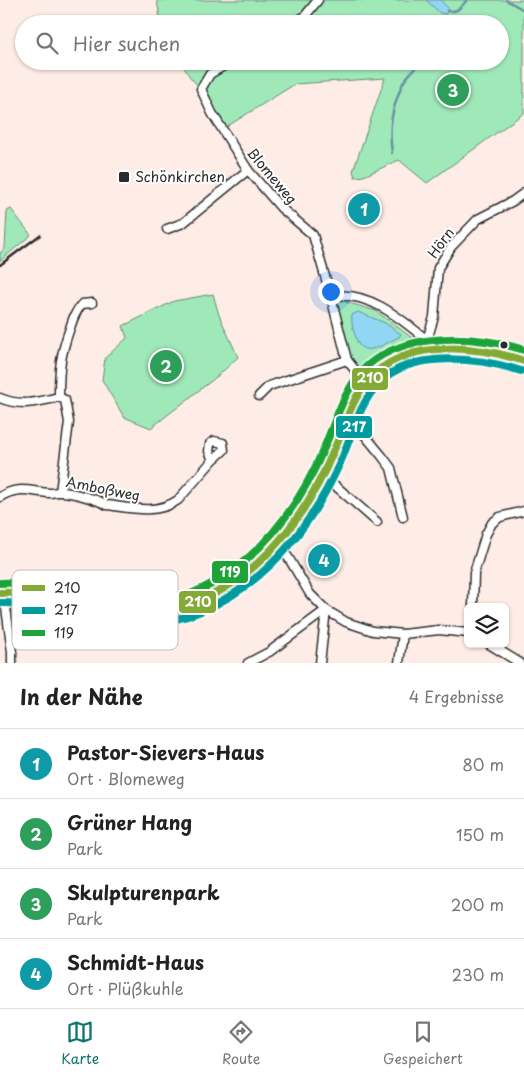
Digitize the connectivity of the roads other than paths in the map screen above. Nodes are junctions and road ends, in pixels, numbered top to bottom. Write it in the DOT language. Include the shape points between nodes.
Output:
graph roads {
  1 [pos="318,0"];
  2 [pos="306,15"];
  3 [pos="217,70"];
  4 [pos="248,170"];
  5 [pos="524,193"];
  6 [pos="167,229"];
  7 [pos="332,296"];
  8 [pos="92,303"];
  9 [pos="427,340"];
  10 [pos="429,350"];
  11 [pos="347,360"];
  12 [pos="524,360"];
  13 [pos="366,384"];
  14 [pos="259,396"];
  15 [pos="59,397"];
  16 [pos="0,398"];
  17 [pos="348,416"];
  18 [pos="212,460"];
  19 [pos="324,474"];
  20 [pos="60,492"];
  21 [pos="0,497"];
  22 [pos="524,511"];
  23 [pos="404,517"];
  24 [pos="377,522"];
  25 [pos="276,546"];
  26 [pos="2,593"];
  27 [pos="473,603"];
  28 [pos="178,609"];
  29 [pos="326,610"];
  30 [pos="464,633"];
  31 [pos="403,634"];
  32 [pos="496,648"];
  33 [pos="12,663"];
  34 [pos="248,663"];
  35 [pos="320,663"];
  36 [pos="399,663"];
  37 [pos="520,663"];
  1 -- 2 [label="street"];
  3 -- 4 [label="street, Blomeweg" via="210,74 201,89"];
  4 -- 6 [label="street" via="183,222"];
  4 -- 7 [label="street, Blomeweg" via="281,208 313,235"];
  5 -- 9 [label="street, Hörn" via="478,219 451,247 438,268 434,317"];
  7 -- 9 [label="street" via="344,295 379,305"];
  7 -- 11 [label="street, Blomeweg"];
  8 -- 15 [label="street" via="82,304 76,311 62,351"];
  9 -- 10 [label="street"];
  10 -- 12 [label="street" via="479,350"];
  10 -- 13 [label="street" via="399,359 376,372"];
  11 -- 13 [label="street"];
  11 -- 14 [label="street" via="269,386"];
  13 -- 17 [label="street"];
  15 -- 16 [label="street" via="28,404"];
  15 -- 20 [label="street" via="64,400 69,422"];
  17 -- 19 [label="street"];
  17 -- 23 [label="street" via="391,468"];
  18 -- 20 [label="street, Amboßweg" via="178,500 150,510 107,505"];
  19 -- 24 [label="street"];
  19 -- 25 [label="street"];
  20 -- 21 [label="street, Amboßweg" via="52,494 25,489"];
  22 -- 27 [label="street" via="500,517 492,523 474,574"];
  25 -- 28 [label="street" via="236,583"];
  25 -- 29 [label="street" via="288,556 310,594"];
  26 -- 33 [label="street"];
  29 -- 31 [label="street" via="346,622 373,631"];
  29 -- 34 [label="street" via="269,652"];
  29 -- 35 [label="street"];
  30 -- 31 [label="street" via="439,630"];
  31 -- 36 [label="street"];
  32 -- 37 [label="street"];
}
